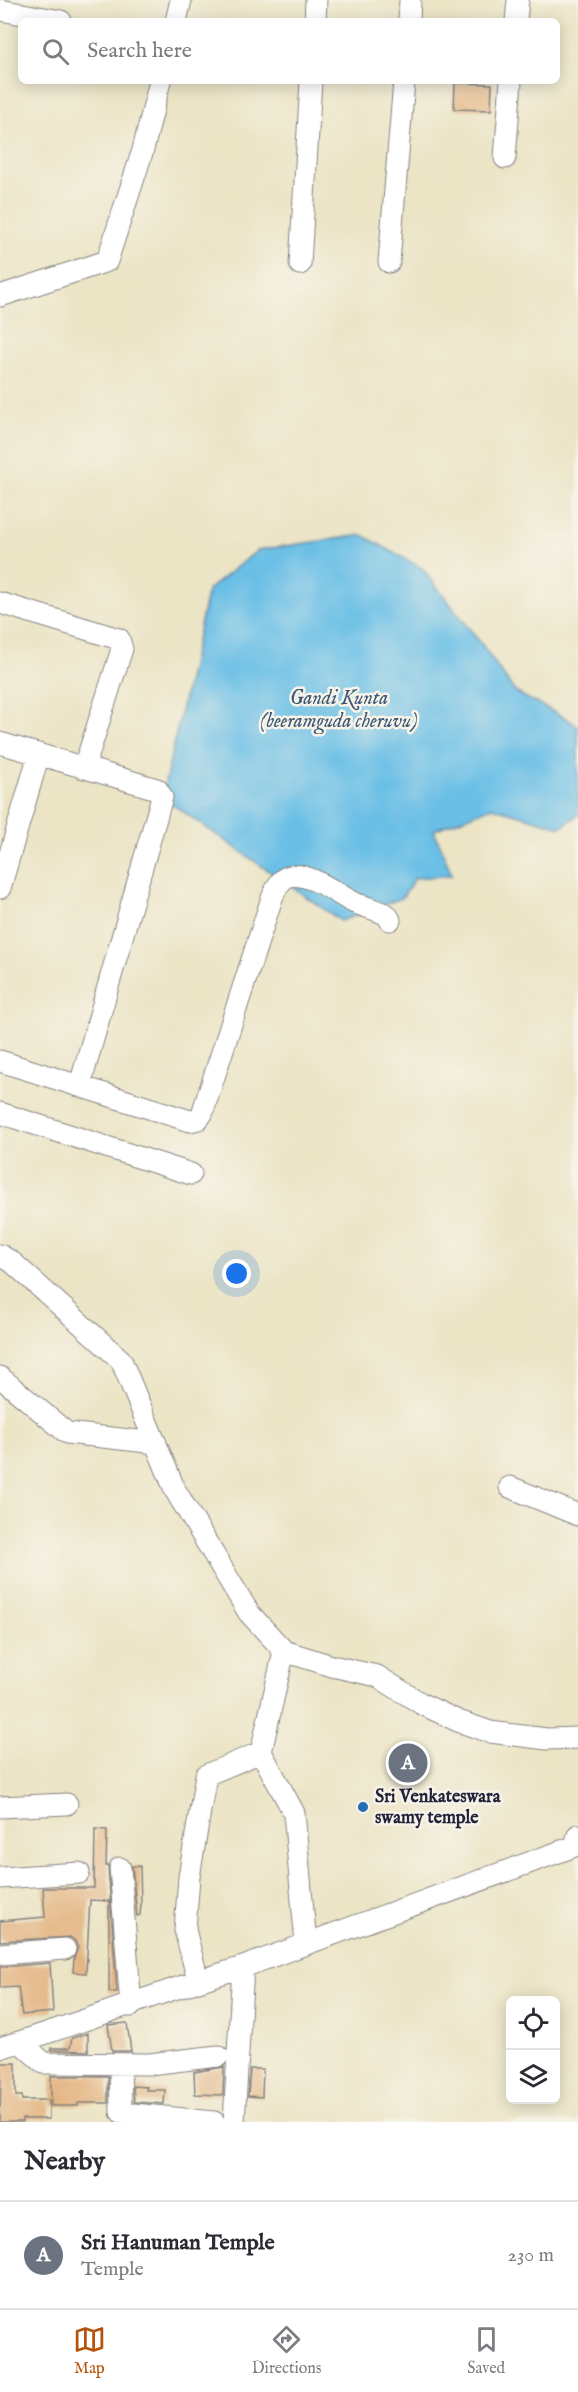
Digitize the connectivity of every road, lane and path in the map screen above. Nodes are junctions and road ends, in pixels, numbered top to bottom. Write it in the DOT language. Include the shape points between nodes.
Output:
graph roads {
  1 [pos="181,0"];
  2 [pos="316,0"];
  3 [pos="410,0"];
  4 [pos="518,0"];
  5 [pos="0,10"];
  6 [pos="44,18"];
  7 [pos="177,18"];
  8 [pos="315,18"];
  9 [pos="409,18"];
  10 [pos="516,18"];
  11 [pos="159,84"];
  12 [pos="311,84"];
  13 [pos="404,84"];
  14 [pos="511,84"];
  15 [pos="505,158"];
  16 [pos="389,262"];
  17 [pos="300,264"];
  18 [pos="0,296"];
  19 [pos="0,603"];
  20 [pos="0,742"];
  21 [pos="39,754"];
  22 [pos="84,768"];
  23 [pos="0,888"];
  24 [pos="390,920"];
  25 [pos="0,1061"];
  26 [pos="80,1085"];
  27 [pos="0,1113"];
  28 [pos="191,1174"];
  29 [pos="0,1256"];
  30 [pos="0,1377"];
  31 [pos="156,1443"];
  32 [pos="510,1487"];
  33 [pos="578,1515"];
  34 [pos="284,1651"];
  35 [pos="578,1738"];
  36 [pos="261,1752"];
  37 [pos="67,1804"];
  38 [pos="0,1807"];
  39 [pos="578,1835"];
  40 [pos="120,1868"];
  41 [pos="79,1873"];
  42 [pos="0,1878"];
  43 [pos="306,1944"];
  44 [pos="65,1949"];
  45 [pos="0,1954"];
  46 [pos="243,1967"];
  47 [pos="198,1980"];
  48 [pos="131,2006"];
  49 [pos="20,2042"];
  50 [pos="0,2048"];
  51 [pos="218,2055"];
  52 [pos="120,2064"];
  53 [pos="127,2117"];
  54 [pos="214,2122"];
  55 [pos="234,2122"];
  1 -- 7 [label="street"];
  2 -- 8 [label="street"];
  3 -- 9 [label="street"];
  4 -- 10 [label="street"];
  5 -- 6 [label="street"];
  11 -- 18 [label="street" via="143,150 107,261"];
  12 -- 17 [label="street"];
  13 -- 16 [label="street"];
  14 -- 15 [label="street"];
  19 -- 22 [label="street" via="119,639 122,644"];
  20 -- 21 [label="street"];
  21 -- 22 [label="street"];
  21 -- 23 [label="street"];
  22 -- 26 [label="street" via="157,789 162,797"];
  24 -- 26 [label="street" via="387,915 307,879 283,879 272,898 198,1119 190,1121"];
  25 -- 26 [label="street"];
  27 -- 28 [label="street"];
  29 -- 31 [label="street" via="12,1262 121,1360"];
  30 -- 31 [label="street" via="67,1433"];
  31 -- 34 [label="street" via="176,1490 249,1613"];
  32 -- 33 [label="street"];
  34 -- 35 [label="street" via="377,1676 422,1704 490,1732"];
  34 -- 36 [label="street"];
  36 -- 43 [label="street" via="294,1813"];
  36 -- 47 [label="street" via="206,1775 189,1877 185,1930"];
  37 -- 38 [label="street"];
  39 -- 43 [label="street" via="575,1846"];
  40 -- 48 [label="street"];
  41 -- 42 [label="street"];
  43 -- 46 [label="street"];
  44 -- 45 [label="street"];
  46 -- 47 [label="street"];
  46 -- 55 [label="street"];
  47 -- 48 [label="street"];
  48 -- 49 [label="street"];
  49 -- 50 [label="street"];
  49 -- 52 [label="street" via="44,2063"];
  51 -- 52 [label="street"];
  52 -- 53 [label="street"];
  53 -- 54 [label="street" via="134,2114"];
}
